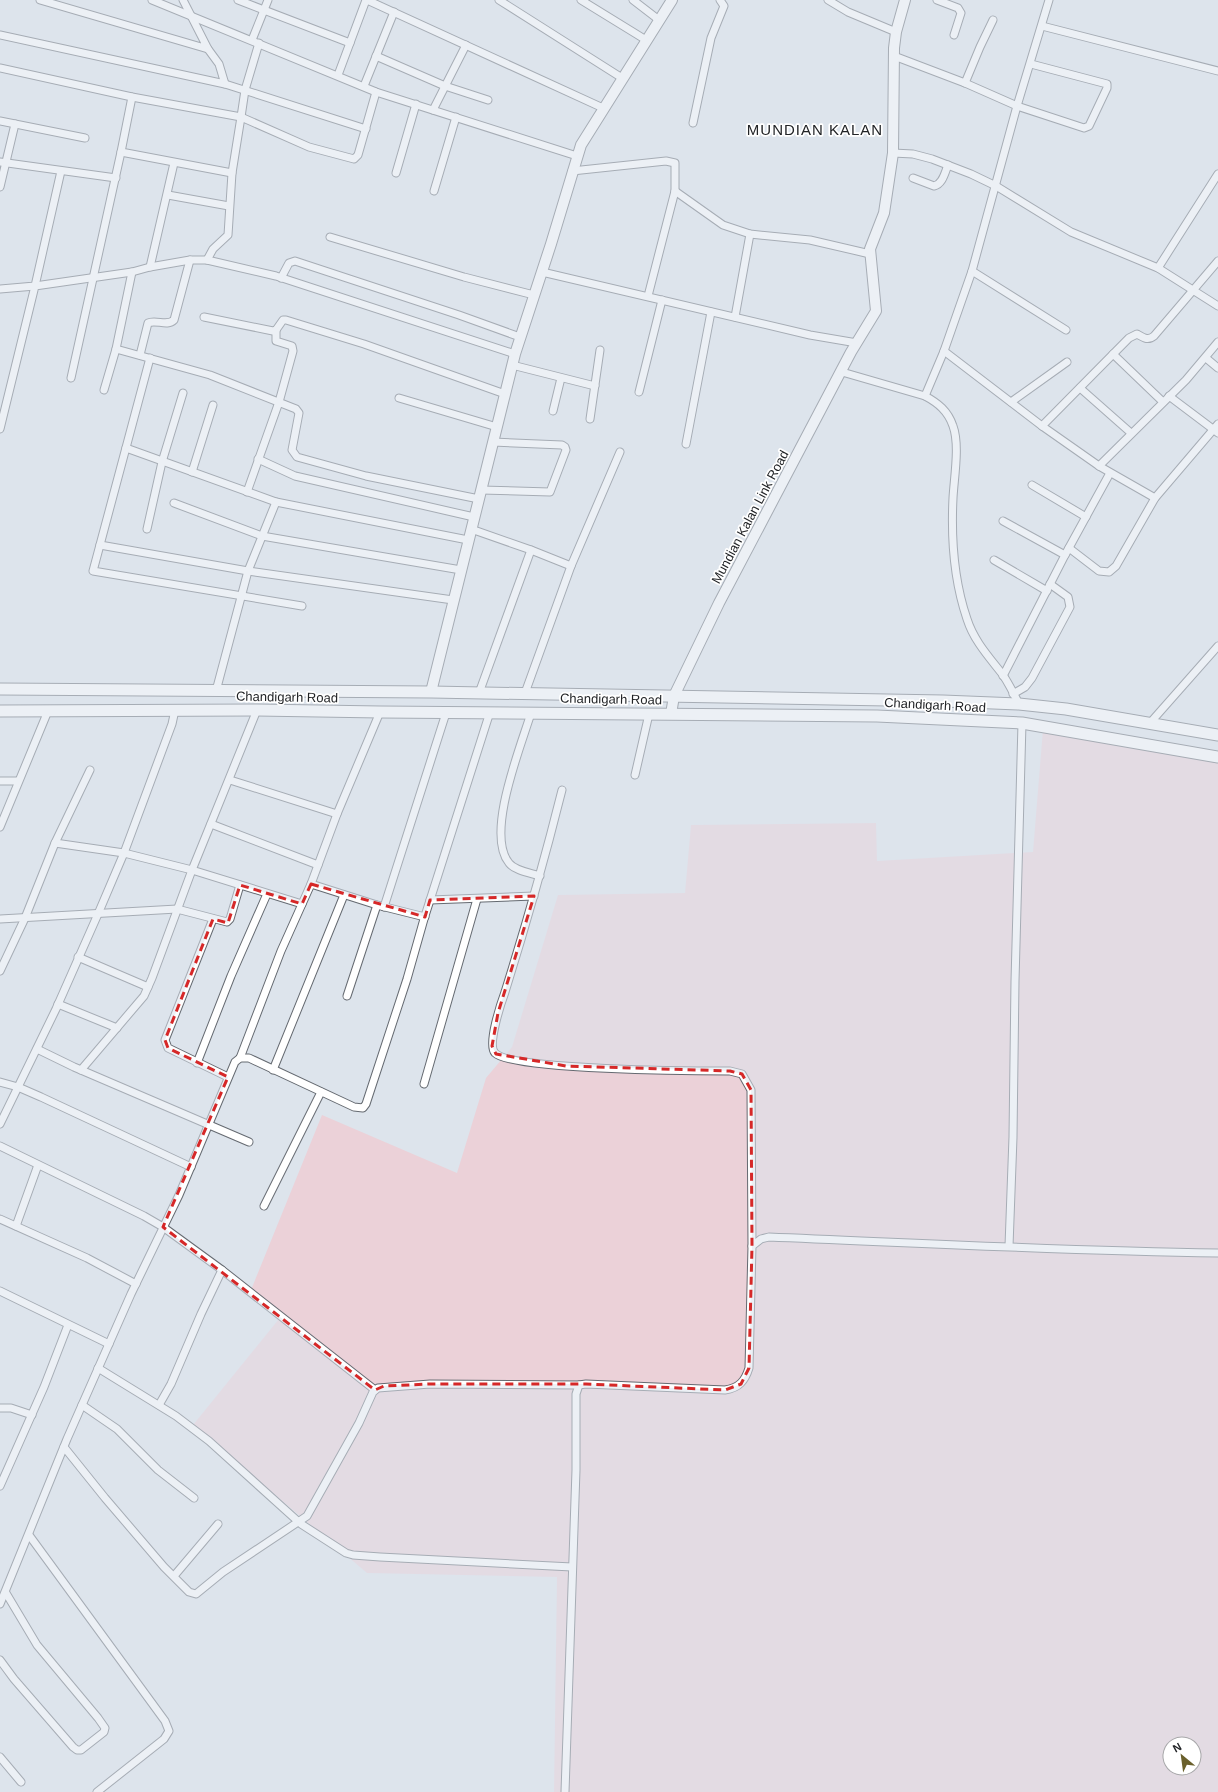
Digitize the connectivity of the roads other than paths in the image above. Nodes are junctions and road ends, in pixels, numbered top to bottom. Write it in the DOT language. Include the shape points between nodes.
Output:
graph roads {
  1 [pos="41,0"];
  2 [pos="152,0"];
  3 [pos="183,0"];
  4 [pos="238,0"];
  5 [pos="268,0"];
  6 [pos="366,0"];
  7 [pos="499,0"];
  8 [pos="581,0"];
  9 [pos="633,0"];
  10 [pos="672,0"];
  11 [pos="720,0"];
  12 [pos="828,0"];
  13 [pos="904,0"];
  14 [pos="937,0"];
  15 [pos="1049,0"];
  16 [pos="264,10"];
  17 [pos="394,12"];
  18 [pos="191,16"];
  19 [pos="659,20"];
  20 [pos="993,20"];
  21 [pos="1042,26"];
  22 [pos="896,32"];
  23 [pos="954,35"];
  24 [pos="0,36"];
  25 [pos="646,40"];
  26 [pos="255,41"];
  27 [pos="350,43"];
  28 [pos="466,45"];
  29 [pos="208,49"];
  30 [pos="376,56"];
  31 [pos="894,56"];
  32 [pos="1031,64"];
  33 [pos="0,68"];
  34 [pos="1218,70"];
  35 [pos="338,75"];
  36 [pos="622,78"];
  37 [pos="966,83"];
  38 [pos="226,84"];
  39 [pos="364,86"];
  40 [pos="444,86"];
  41 [pos="245,90"];
  42 [pos="376,92"];
  43 [pos="132,97"];
  44 [pos="488,100"];
  45 [pos="416,104"];
  46 [pos="1017,106"];
  47 [pos="603,108"];
  48 [pos="433,110"];
  49 [pos="241,117"];
  50 [pos="456,117"];
  51 [pos="0,121"];
  52 [pos="693,123"];
  53 [pos="16,124"];
  54 [pos="366,129"];
  55 [pos="85,138"];
  56 [pos="121,152"];
  57 [pos="893,153"];
  58 [pos="577,156"];
  59 [pos="3,162"];
  60 [pos="174,164"];
  61 [pos="948,165"];
  62 [pos="61,171"];
  63 [pos="572,171"];
  64 [pos="232,173"];
  65 [pos="396,173"];
  66 [pos="1218,174"];
  67 [pos="116,178"];
  68 [pos="913,178"];
  69 [pos="996,186"];
  70 [pos="0,187"];
  71 [pos="434,191"];
  72 [pos="675,191"];
  73 [pos="168,194"];
  74 [pos="229,206"];
  75 [pos="750,234"];
  76 [pos="330,237"];
  77 [pos="870,254"];
  78 [pos="190,260"];
  79 [pos="207,260"];
  80 [pos="1218,261"];
  81 [pos="150,267"];
  82 [pos="1158,268"];
  83 [pos="972,271"];
  84 [pos="132,272"];
  85 [pos="542,272"];
  86 [pos="92,278"];
  87 [pos="281,278"];
  88 [pos="35,286"];
  89 [pos="0,289"];
  90 [pos="1194,290"];
  91 [pos="534,295"];
  92 [pos="648,296"];
  93 [pos="662,300"];
  94 [pos="1218,306"];
  95 [pos="711,312"];
  96 [pos="204,317"];
  97 [pos="735,317"];
  98 [pos="276,330"];
  99 [pos="1066,330"];
  100 [pos="520,337"];
  101 [pos="1218,342"];
  102 [pos="857,343"];
  103 [pos="116,348"];
  104 [pos="600,350"];
  105 [pos="944,351"];
  106 [pos="515,354"];
  107 [pos="1113,354"];
  108 [pos="140,355"];
  109 [pos="150,358"];
  110 [pos="1206,358"];
  111 [pos="1067,362"];
  112 [pos="512,365"];
  113 [pos="1218,368"];
  114 [pos="842,372"];
  115 [pos="71,378"];
  116 [pos="561,378"];
  117 [pos="595,386"];
  118 [pos="1080,388"];
  119 [pos="104,390"];
  120 [pos="639,392"];
  121 [pos="183,393"];
  122 [pos="505,394"];
  123 [pos="925,396"];
  124 [pos="1169,396"];
  125 [pos="399,398"];
  126 [pos="278,402"];
  127 [pos="1011,402"];
  128 [pos="1163,402"];
  129 [pos="213,405"];
  130 [pos="553,411"];
  131 [pos="590,420"];
  132 [pos="1042,426"];
  133 [pos="497,427"];
  134 [pos="1217,429"];
  135 [pos="0,430"];
  136 [pos="1131,433"];
  137 [pos="493,442"];
  138 [pos="686,444"];
  139 [pos="126,448"];
  140 [pos="620,452"];
  141 [pos="258,459"];
  142 [pos="162,462"];
  143 [pos="1099,466"];
  144 [pos="192,472"];
  145 [pos="1110,473"];
  146 [pos="1032,485"];
  147 [pos="247,492"];
  148 [pos="480,494"];
  149 [pos="1155,498"];
  150 [pos="174,502"];
  151 [pos="276,502"];
  152 [pos="474,517"];
  153 [pos="1086,517"];
  154 [pos="1003,521"];
  155 [pos="147,529"];
  156 [pos="471,529"];
  157 [pos="262,536"];
  158 [pos="468,540"];
  159 [pos="100,545"];
  160 [pos="1069,548"];
  161 [pos="531,550"];
  162 [pos="1065,555"];
  163 [pos="994,560"];
  164 [pos="571,566"];
  165 [pos="461,570"];
  166 [pos="248,571"];
  167 [pos="1049,588"];
  168 [pos="242,595"];
  169 [pos="453,600"];
  170 [pos="302,606"];
  171 [pos="1218,646"];
  172 [pos="1003,676"];
  173 [pos="0,689"];
  174 [pos="216,691"];
  175 [pos="431,692"];
  176 [pos="479,693"];
  177 [pos="526,693"];
  178 [pos="1013,694"];
  179 [pos="674,696"];
  180 [pos="1019,704"];
  181 [pos="175,710"];
  182 [pos="257,710"];
  183 [pos="0,711"];
  184 [pos="48,711"];
  185 [pos="380,712"];
  186 [pos="490,712"];
  187 [pos="446,713"];
  188 [pos="531,713"];
  189 [pos="649,714"];
  190 [pos="671,714"];
  191 [pos="1022,723"];
  192 [pos="1150,723"];
  193 [pos="1218,734"];
  194 [pos="1218,757"];
  195 [pos="90,770"];
  196 [pos="635,775"];
  197 [pos="230,780"];
  198 [pos="0,781"];
  199 [pos="18,781"];
  200 [pos="562,790"];
  201 [pos="337,814"];
  202 [pos="211,824"];
  203 [pos="0,827"];
  204 [pos="55,843"];
  205 [pos="124,853"];
  206 [pos="318,865"];
  207 [pos="192,870"];
  208 [pos="540,876"];
  209 [pos="311,884"];
  210 [pos="240,885"];
  211 [pos="267,894"];
  212 [pos="344,895"];
  213 [pos="534,896"];
  214 [pos="476,899"];
  215 [pos="430,900"];
  216 [pos="302,904"];
  217 [pos="380,906"];
  218 [pos="177,909"];
  219 [pos="98,914"];
  220 [pos="424,916"];
  221 [pos="25,918"];
  222 [pos="0,919"];
  223 [pos="213,919"];
  224 [pos="78,957"];
  225 [pos="0,971"];
  226 [pos="148,987"];
  227 [pos="347,996"];
  228 [pos="58,1004"];
  229 [pos="117,1028"];
  230 [pos="37,1049"];
  231 [pos="240,1058"];
  232 [pos="198,1063"];
  233 [pos="81,1070"];
  234 [pos="273,1070"];
  235 [pos="228,1077"];
  236 [pos="0,1082"];
  237 [pos="424,1084"];
  238 [pos="18,1087"];
  239 [pos="321,1092"];
  240 [pos="0,1124"];
  241 [pos="209,1126"];
  242 [pos="249,1142"];
  243 [pos="0,1146"];
  244 [pos="38,1165"];
  245 [pos="191,1167"];
  246 [pos="264,1206"];
  247 [pos="0,1219"];
  248 [pos="16,1226"];
  249 [pos="163,1227"];
  250 [pos="752,1246"];
  251 [pos="1009,1246"];
  252 [pos="1218,1253"];
  253 [pos="222,1270"];
  254 [pos="136,1284"];
  255 [pos="0,1291"];
  256 [pos="68,1325"];
  257 [pos="109,1344"];
  258 [pos="98,1368"];
  259 [pos="579,1385"];
  260 [pos="375,1390"];
  261 [pos="82,1405"];
  262 [pos="159,1405"];
  263 [pos="0,1408"];
  264 [pos="32,1415"];
  265 [pos="64,1447"];
  266 [pos="0,1486"];
  267 [pos="194,1498"];
  268 [pos="299,1522"];
  269 [pos="218,1524"];
  270 [pos="29,1535"];
  271 [pos="572,1567"];
  272 [pos="174,1576"];
  273 [pos="6,1593"];
  274 [pos="0,1604"];
  275 [pos="0,1660"];
  276 [pos="0,1757"];
  277 [pos="21,1782"];
  278 [pos="97,1792"];
  279 [pos="565,1792"];
  1 -- 29 [label="street"];
  2 -- 18 [label="street"];
  3 -- 18 [label="street"];
  4 -- 16 [label="street"];
  5 -- 16 [label="street"];
  6 -- 17 [label="street"];
  6 -- 27 [label="street"];
  7 -- 36 [label="street"];
  8 -- 25 [label="street"];
  9 -- 19 [label="street"];
  10 -- 19 [label="street"];
  11 -- 52 [label="street" via="724,6 711,38"];
  12 -- 22 [label="street" via="848,12"];
  13 -- 22 [label="street"];
  14 -- 23 [label="street" via="961,10"];
  15 -- 21 [label="street"];
  16 -- 26 [label="street"];
  16 -- 27 [label="street"];
  17 -- 28 [label="street"];
  17 -- 30 [label="street"];
  18 -- 26 [label="street"];
  18 -- 29 [label="street"];
  19 -- 25 [label="street"];
  20 -- 37 [label="street"];
  21 -- 32 [label="street"];
  21 -- 34 [label="street"];
  22 -- 31 [label="street"];
  24 -- 38 [label="street"];
  25 -- 36 [label="street"];
  26 -- 35 [label="street"];
  26 -- 41 [label="street"];
  27 -- 35 [label="street"];
  28 -- 40 [label="street"];
  28 -- 47 [label="street"];
  29 -- 38 [label="street" via="218,64"];
  30 -- 39 [label="street"];
  30 -- 40 [label="street"];
  31 -- 37 [label="street"];
  31 -- 57 [label="street"];
  32 -- 46 [label="street"];
  32 -- 46 [label="street" via="1105,82 1108,88 1092,124 1084,128"];
  33 -- 43 [label="street"];
  35 -- 39 [label="street"];
  36 -- 47 [label="street"];
  37 -- 46 [label="street"];
  38 -- 41 [label="street"];
  39 -- 42 [label="street"];
  40 -- 44 [label="street"];
  40 -- 48 [label="street"];
  41 -- 49 [label="street"];
  41 -- 54 [label="street"];
  42 -- 45 [label="street"];
  42 -- 54 [label="street"];
  43 -- 49 [label="street"];
  43 -- 56 [label="street"];
  45 -- 48 [label="street"];
  45 -- 65 [label="street"];
  46 -- 69 [label="street"];
  47 -- 58 [label="street" via="586,135"];
  48 -- 50 [label="street"];
  49 -- 54 [label="street" via="309,146 352,159 358,155"];
  49 -- 64 [label="street"];
  50 -- 58 [label="street"];
  50 -- 71 [label="street"];
  51 -- 53 [label="street"];
  53 -- 55 [label="street"];
  53 -- 59 [label="street"];
  56 -- 60 [label="street"];
  56 -- 67 [label="street"];
  57 -- 61 [label="street" via="912,154"];
  57 -- 77 [label="street" via="884,213"];
  58 -- 63 [label="street"];
  59 -- 62 [label="street"];
  59 -- 70 [label="street"];
  60 -- 64 [label="street"];
  60 -- 73 [label="street"];
  61 -- 68 [label="street" via="937,185"];
  61 -- 69 [label="street"];
  62 -- 67 [label="street"];
  62 -- 88 [label="street"];
  63 -- 72 [label="street" via="673,162 676,166"];
  63 -- 85 [label="street"];
  64 -- 74 [label="street"];
  66 -- 82 [label="street"];
  67 -- 86 [label="street"];
  69 -- 82 [label="street" via="1071,232"];
  69 -- 83 [label="street"];
  72 -- 75 [label="street" via="723,225"];
  72 -- 92 [label="street"];
  73 -- 74 [label="street"];
  73 -- 81 [label="street"];
  74 -- 79 [label="street" via="228,235"];
  75 -- 77 [label="street" via="810,240"];
  75 -- 97 [label="street"];
  76 -- 91 [label="street"];
  77 -- 102 [label="street, Mundian Kalan Link Road" via="876,311"];
  78 -- 79 [label="street"];
  78 -- 81 [label="street"];
  78 -- 108 [label="street" via="174,320 170,323 148,323"];
  79 -- 87 [label="street"];
  80 -- 90 [label="street"];
  81 -- 84 [label="street"];
  82 -- 90 [label="street"];
  83 -- 99 [label="street"];
  83 -- 105 [label="street"];
  84 -- 86 [label="street"];
  84 -- 103 [label="street"];
  85 -- 91 [label="street"];
  85 -- 92 [label="street"];
  86 -- 88 [label="street"];
  86 -- 115 [label="street"];
  87 -- 100 [label="street" via="288,263 295,261"];
  87 -- 106 [label="street"];
  88 -- 89 [label="street"];
  88 -- 135 [label="street"];
  90 -- 94 [label="street"];
  90 -- 107 [label="street" via="1154,336 1146,339 1137,334 1133,335"];
  91 -- 100 [label="street"];
  92 -- 93 [label="street"];
  93 -- 95 [label="street"];
  93 -- 120 [label="street"];
  95 -- 97 [label="street"];
  95 -- 138 [label="street"];
  96 -- 98 [label="street"];
  97 -- 102 [label="street"];
  98 -- 122 [label="street" via="282,321 286,320 364,344"];
  98 -- 126 [label="street" via="276,341 292,346 294,350"];
  100 -- 106 [label="street"];
  101 -- 110 [label="street"];
  102 -- 114 [label="street, Mundian Kalan Link Road"];
  103 -- 108 [label="street"];
  103 -- 119 [label="street"];
  104 -- 117 [label="street"];
  105 -- 123 [label="street"];
  105 -- 127 [label="street"];
  106 -- 112 [label="street"];
  107 -- 118 [label="street"];
  107 -- 128 [label="street"];
  108 -- 109 [label="street"];
  109 -- 126 [label="street" via="210,375"];
  109 -- 139 [label="street"];
  110 -- 113 [label="street"];
  110 -- 124 [label="street"];
  111 -- 127 [label="street"];
  112 -- 116 [label="street"];
  112 -- 122 [label="street"];
  114 -- 123 [label="street"];
  114 -- 179 [label="street, Mundian Kalan Link Road" via="719,603"];
  116 -- 117 [label="street"];
  116 -- 130 [label="street"];
  117 -- 131 [label="street"];
  118 -- 132 [label="street"];
  118 -- 136 [label="street"];
  121 -- 142 [label="street"];
  122 -- 133 [label="street"];
  123 -- 172 [label="street" via="941,406 954,426 954,544 962,602 977,641"];
  124 -- 128 [label="street"];
  124 -- 134 [label="street"];
  125 -- 133 [label="street"];
  126 -- 141 [label="street"];
  126 -- 148 [label="street" via="299,412 292,450 297,457 366,476"];
  127 -- 132 [label="street"];
  128 -- 136 [label="street"];
  129 -- 144 [label="street"];
  132 -- 143 [label="street"];
  133 -- 137 [label="street"];
  134 -- 149 [label="street"];
  136 -- 143 [label="street"];
  137 -- 148 [label="street"];
  137 -- 148 [label="street" via="562,445 566,450 550,492"];
  139 -- 142 [label="street"];
  139 -- 159 [label="street"];
  140 -- 164 [label="street"];
  141 -- 147 [label="street"];
  141 -- 152 [label="street" via="295,476"];
  142 -- 144 [label="street"];
  142 -- 155 [label="street"];
  143 -- 145 [label="street"];
  144 -- 147 [label="street"];
  145 -- 149 [label="street"];
  145 -- 153 [label="street"];
  146 -- 153 [label="street"];
  147 -- 151 [label="street"];
  148 -- 152 [label="street"];
  149 -- 160 [label="street" via="1116,566 1109,572 1099,571"];
  150 -- 157 [label="street"];
  151 -- 157 [label="street"];
  151 -- 158 [label="street"];
  152 -- 156 [label="street"];
  153 -- 160 [label="street"];
  154 -- 162 [label="street"];
  156 -- 158 [label="street"];
  156 -- 161 [label="street"];
  157 -- 165 [label="street"];
  157 -- 166 [label="street"];
  158 -- 165 [label="street"];
  159 -- 166 [label="street"];
  159 -- 168 [label="street" via="92,569 95,572"];
  160 -- 162 [label="street"];
  161 -- 164 [label="street"];
  161 -- 176 [label="street"];
  162 -- 167 [label="street"];
  163 -- 167 [label="street"];
  164 -- 177 [label="street"];
  165 -- 169 [label="street"];
  166 -- 168 [label="street"];
  166 -- 169 [label="street"];
  167 -- 172 [label="street"];
  167 -- 178 [label="street" via="1068,597 1070,607 1032,678 1025,687"];
  168 -- 170 [label="street"];
  168 -- 174 [label="street"];
  169 -- 175 [label="street"];
  171 -- 192 [label="street"];
  172 -- 178 [label="street"];
  173 -- 174 [label="main road, Chandigarh Road"];
  174 -- 175 [label="main road, Chandigarh Road"];
  175 -- 176 [label="main road, Chandigarh Road"];
  176 -- 177 [label="main road, Chandigarh Road"];
  177 -- 179 [label="main road, Chandigarh Road"];
  178 -- 180 [label="street"];
  179 -- 180 [label="main road, Chandigarh Road"];
  179 -- 190 [label="street, Mundian Kalan Link Road"];
  180 -- 192 [label="main road, Chandigarh Road"];
  181 -- 182 [label="main road, Chandigarh Road"];
  181 -- 184 [label="main road, Chandigarh Road"];
  181 -- 205 [label="street"];
  182 -- 185 [label="main road, Chandigarh Road"];
  182 -- 197 [label="street"];
  183 -- 184 [label="main road, Chandigarh Road"];
  184 -- 199 [label="street"];
  185 -- 187 [label="main road, Chandigarh Road"];
  185 -- 201 [label="street"];
  186 -- 187 [label="main road, Chandigarh Road"];
  186 -- 188 [label="main road, Chandigarh Road"];
  186 -- 215 [label="street"];
  187 -- 217 [label="street"];
  188 -- 189 [label="main road, Chandigarh Road"];
  188 -- 208 [label="street" via="505,799 501,835 509,863"];
  189 -- 190 [label="main road, Chandigarh Road"];
  189 -- 196 [label="street"];
  190 -- 191 [label="main road, Chandigarh Road" via="877,716"];
  191 -- 194 [label="main road, Chandigarh Road"];
  191 -- 251 [label="street"];
  192 -- 193 [label="main road, Chandigarh Road"];
  195 -- 204 [label="street"];
  197 -- 201 [label="street"];
  197 -- 202 [label="street"];
  198 -- 199 [label="street"];
  199 -- 203 [label="street"];
  200 -- 208 [label="street"];
  201 -- 206 [label="street"];
  202 -- 206 [label="street"];
  202 -- 207 [label="street"];
  204 -- 205 [label="street"];
  204 -- 221 [label="street"];
  205 -- 207 [label="street"];
  205 -- 219 [label="street"];
  206 -- 209 [label="street"];
  207 -- 210 [label="street"];
  207 -- 218 [label="street"];
  208 -- 213 [label="street"];
  209 -- 212 [label="street"];
  209 -- 216 [label="street"];
  210 -- 211 [label="street"];
  210 -- 223 [label="street" via="229,921"];
  211 -- 216 [label="street"];
  211 -- 232 [label="street" via="231,976"];
  212 -- 217 [label="street"];
  212 -- 234 [label="street"];
  213 -- 214 [label="street"];
  213 -- 250 [label="street" via="498,1013 493,1051 508,1059 566,1066 730,1071 742,1074 751,1090"];
  214 -- 215 [label="street"];
  214 -- 237 [label="street"];
  215 -- 220 [label="street"];
  216 -- 231 [label="street"];
  217 -- 220 [label="street"];
  217 -- 227 [label="street"];
  218 -- 219 [label="street"];
  218 -- 223 [label="street"];
  218 -- 226 [label="street"];
  219 -- 221 [label="street"];
  219 -- 224 [label="street"];
  220 -- 239 [label="street" via="407,979 366,1104 363,1108 354,1107"];
  221 -- 222 [label="street"];
  221 -- 225 [label="street"];
  223 -- 232 [label="street" via="165,1040 168,1048"];
  224 -- 226 [label="street"];
  224 -- 228 [label="street"];
  226 -- 229 [label="street" via="141,1001"];
  228 -- 229 [label="street"];
  228 -- 230 [label="street"];
  229 -- 233 [label="street"];
  230 -- 233 [label="street"];
  230 -- 238 [label="street"];
  231 -- 234 [label="street" via="249,1058"];
  231 -- 235 [label="street" via="235,1062"];
  232 -- 235 [label="street"];
  233 -- 241 [label="street"];
  234 -- 239 [label="street"];
  235 -- 241 [label="street"];
  236 -- 238 [label="street"];
  238 -- 240 [label="street"];
  238 -- 245 [label="street"];
  239 -- 246 [label="street"];
  241 -- 242 [label="street"];
  241 -- 245 [label="street"];
  243 -- 244 [label="street"];
  244 -- 248 [label="street"];
  244 -- 249 [label="street"];
  245 -- 249 [label="street"];
  247 -- 248 [label="street"];
  248 -- 254 [label="street" via="87,1258"];
  249 -- 253 [label="street"];
  249 -- 254 [label="street"];
  250 -- 251 [label="street" via="769,1237"];
  250 -- 259 [label="street" via="749,1368 741,1384 734,1389 725,1390"];
  251 -- 252 [label="street" via="1062,1250"];
  253 -- 260 [label="street"];
  253 -- 262 [label="street"];
  254 -- 257 [label="street"];
  255 -- 256 [label="street"];
  256 -- 257 [label="street"];
  256 -- 264 [label="street"];
  257 -- 258 [label="street"];
  258 -- 261 [label="street"];
  258 -- 262 [label="street"];
  259 -- 260 [label="street" via="430,1384 384,1386"];
  259 -- 271 [label="street" via="576,1394"];
  260 -- 268 [label="street" via="311,1510"];
  261 -- 265 [label="street"];
  261 -- 267 [label="street" via="117,1429 158,1470"];
  262 -- 268 [label="street" via="210,1441"];
  263 -- 264 [label="street" via="11,1408"];
  264 -- 266 [label="street"];
  265 -- 270 [label="street"];
  265 -- 272 [label="street" via="104,1498"];
  268 -- 271 [label="street" via="340,1550 353,1555"];
  268 -- 272 [label="street" via="223,1572 196,1594 189,1592"];
  269 -- 272 [label="street"];
  270 -- 273 [label="street"];
  270 -- 278 [label="street" via="165,1721 169,1731 164,1739"];
  271 -- 279 [label="street"];
  273 -- 274 [label="street"];
  273 -- 275 [label="street" via="37,1645 98,1718 105,1728 104,1732 85,1748 77,1750"];
  276 -- 277 [label="street"];
}
